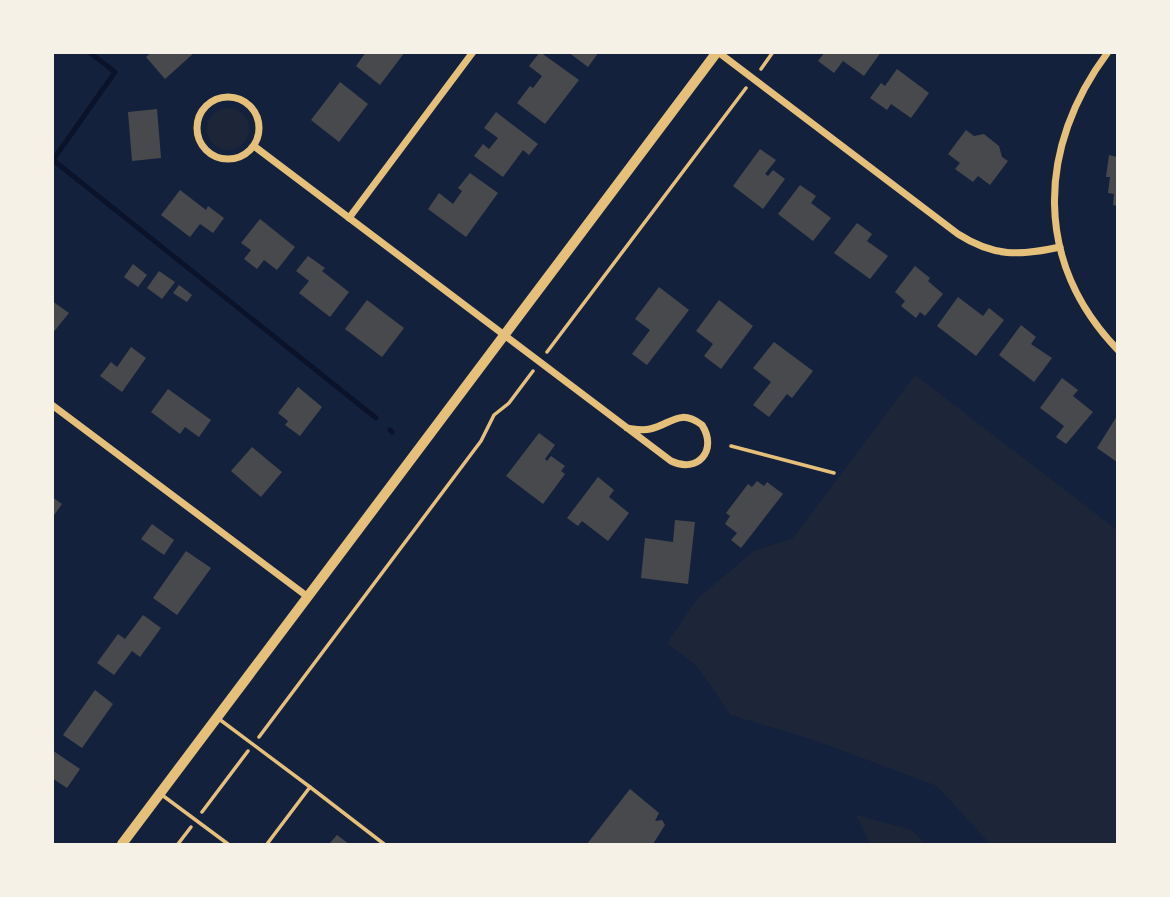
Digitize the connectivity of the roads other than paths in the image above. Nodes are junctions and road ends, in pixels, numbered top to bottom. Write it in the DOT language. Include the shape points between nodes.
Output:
graph roads {
  1 [pos="473,52"];
  2 [pos="718,52"];
  3 [pos="1108,52"];
  4 [pos="254,146"];
  5 [pos="349,218"];
  6 [pos="1060,247"];
  7 [pos="504,335"];
  8 [pos="1118,350"];
  9 [pos="52,405"];
  10 [pos="627,428"];
  11 [pos="308,597"];
  12 [pos="217,718"];
  13 [pos="310,787"];
  14 [pos="160,794"];
  15 [pos="122,845"];
  16 [pos="228,845"];
  17 [pos="267,845"];
  18 [pos="384,845"];
  1 -- 5 [label="street"];
  2 -- 6 [label="street" via="976,246 1008,253"];
  2 -- 7 [label="main road"];
  3 -- 6 [label="street" via="1065,130 1054,196"];
  4 -- 4 [label="street" via="259,126 244,101 224,97 206,106 197,124 201,144 208,152 237,158"];
  4 -- 5 [label="street"];
  5 -- 7 [label="street"];
  6 -- 8 [label="street" via="1083,303"];
  7 -- 10 [label="street"];
  7 -- 11 [label="main road"];
  9 -- 11 [label="street"];
  10 -- 10 [label="street" via="678,464 697,462 708,448 702,425 686,416 646,430"];
  11 -- 12 [label="main road"];
  12 -- 13 [label="lane"];
  12 -- 14 [label="main road"];
  13 -- 17 [label="lane"];
  13 -- 18 [label="lane"];
  14 -- 15 [label="main road"];
  14 -- 16 [label="lane"];
}
